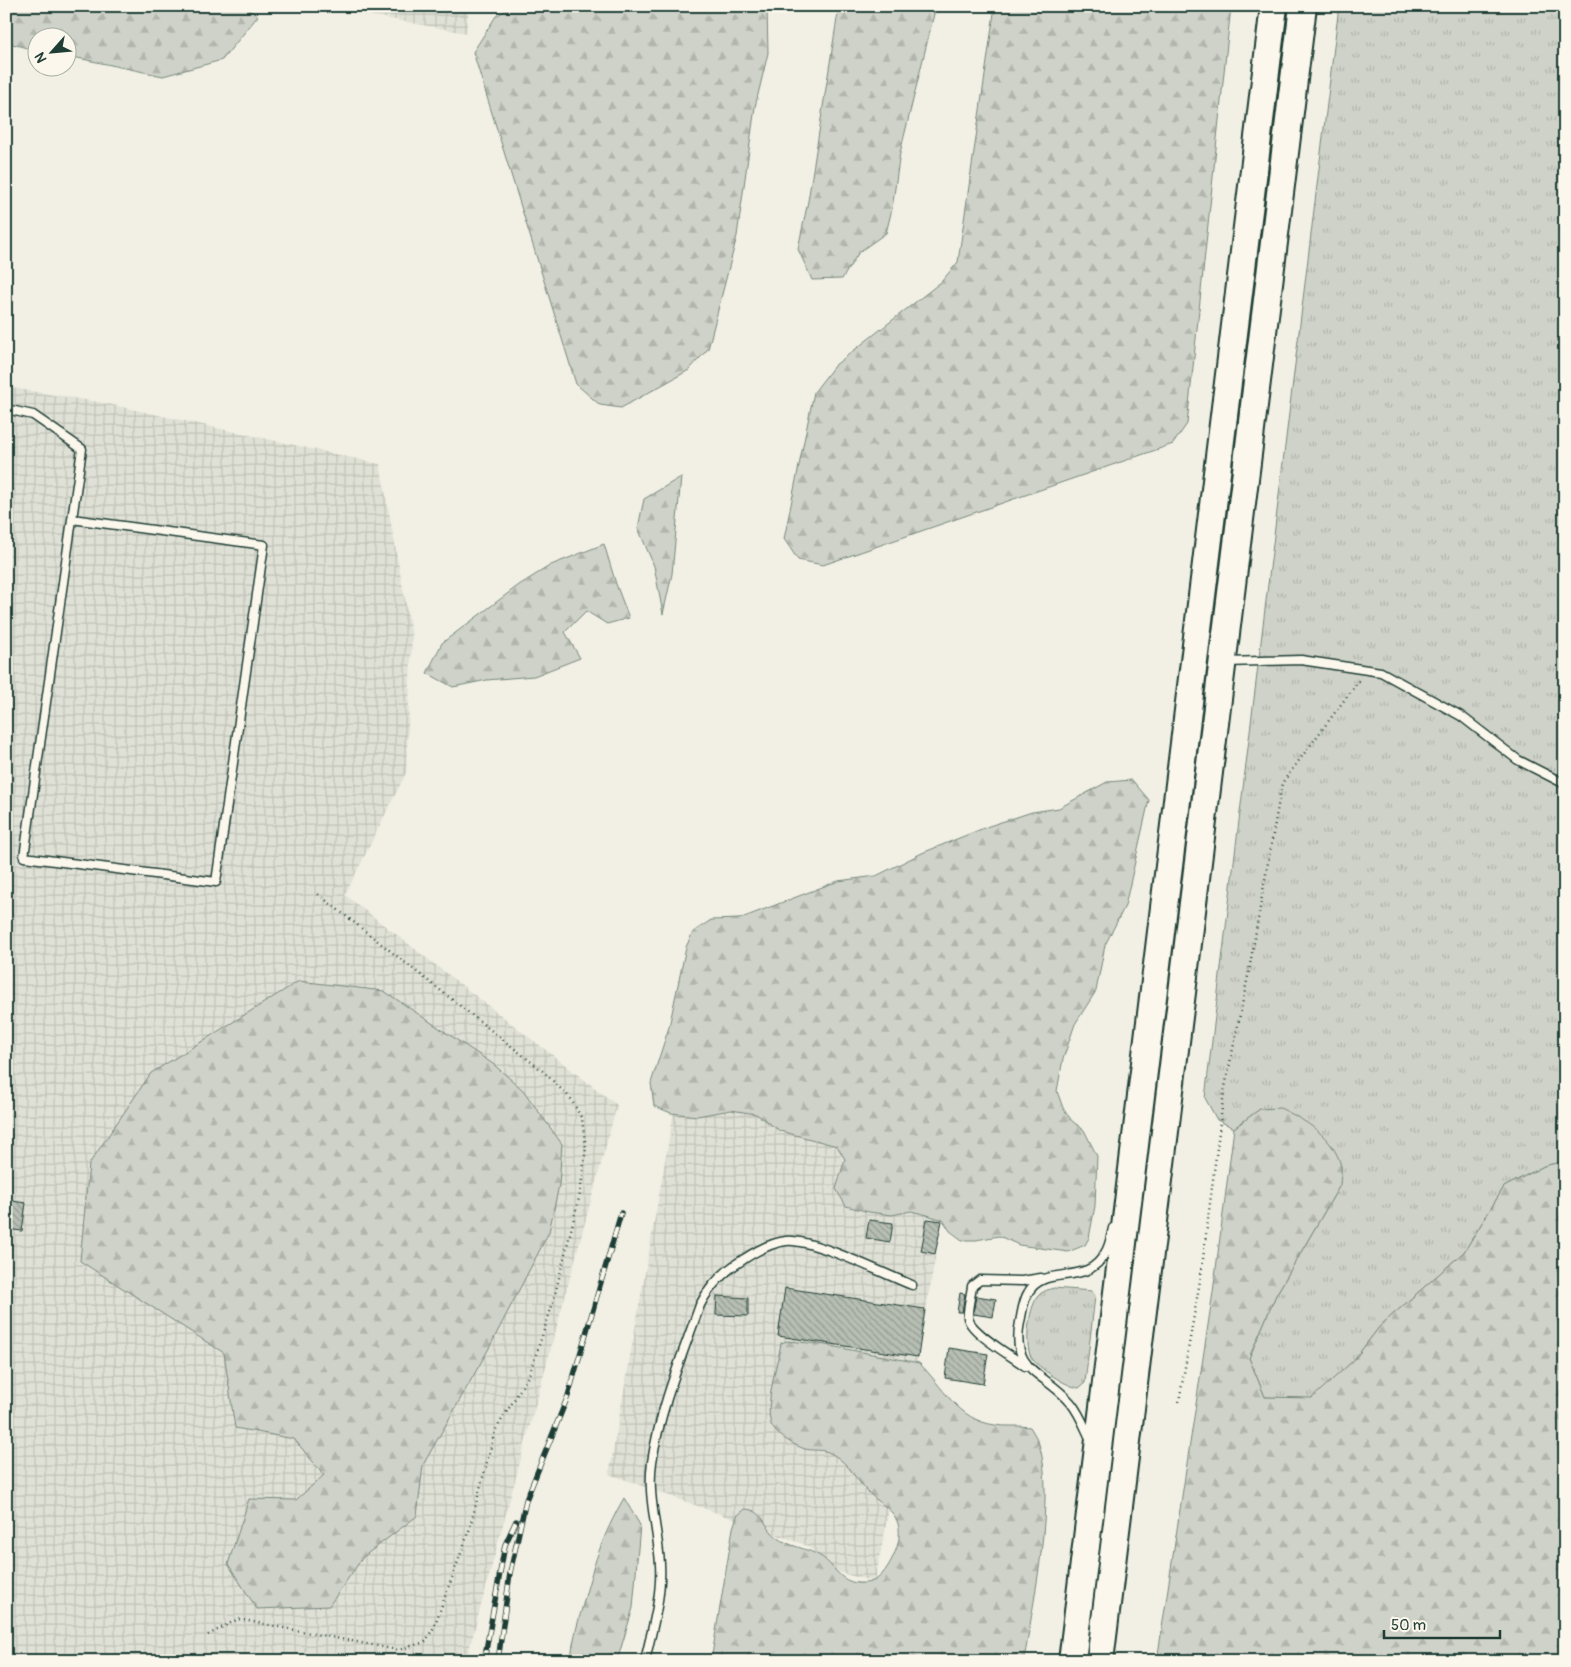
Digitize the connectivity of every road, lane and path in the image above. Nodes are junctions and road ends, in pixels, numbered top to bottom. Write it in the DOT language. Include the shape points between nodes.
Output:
graph roads {
  1 [pos="1274,6"];
  2 [pos="1303,6"];
  3 [pos="6,409"];
  4 [pos="72,518"];
  5 [pos="1223,662"];
  6 [pos="1367,670"];
  7 [pos="1565,784"];
  8 [pos="318,894"];
  9 [pos="1136,1149"];
  10 [pos="1118,1212"];
  11 [pos="1115,1221"];
  12 [pos="1045,1278"];
  13 [pos="912,1285"];
  14 [pos="1030,1369"];
  15 [pos="1179,1402"];
  16 [pos="1097,1453"];
  17 [pos="208,1635"];
  18 [pos="645,1661"];
  19 [pos="1072,1661"];
  20 [pos="1100,1661"];
  1 -- 9 [label="highway"];
  2 -- 5 [label="highway"];
  3 -- 4 [label="lane" via="33,415 82,449"];
  4 -- 4 [label="lane" via="24,857 216,882 264,545"];
  5 -- 6 [label="lane" via="1301,660"];
  5 -- 20 [label="highway"];
  6 -- 7 [label="lane" via="1381,672 1461,716 1518,760"];
  6 -- 15 [label="path" via="1282,783 1224,1092 1201,1275"];
  8 -- 17 [label="path" via="544,1072 571,1099 582,1119 586,1148 580,1194 552,1306 529,1375 495,1431 469,1531 434,1627 425,1642 398,1650 238,1619"];
  9 -- 10 [label="lane"];
  9 -- 16 [label="highway"];
  11 -- 12 [label="lane" via="1106,1253 1093,1268 1078,1274"];
  12 -- 14 [label="lane" via="1036,1282 1026,1295 1018,1332 1020,1353"];
  12 -- 14 [label="lane" via="980,1280 972,1286 969,1321 981,1334"];
  13 -- 18 [label="lane" via="812,1244 786,1241 758,1250 731,1267 707,1292 662,1420 652,1462 650,1501 660,1563 660,1595"];
  14 -- 16 [label="lane" via="1070,1402"];
  16 -- 19 [label="highway"];
}
